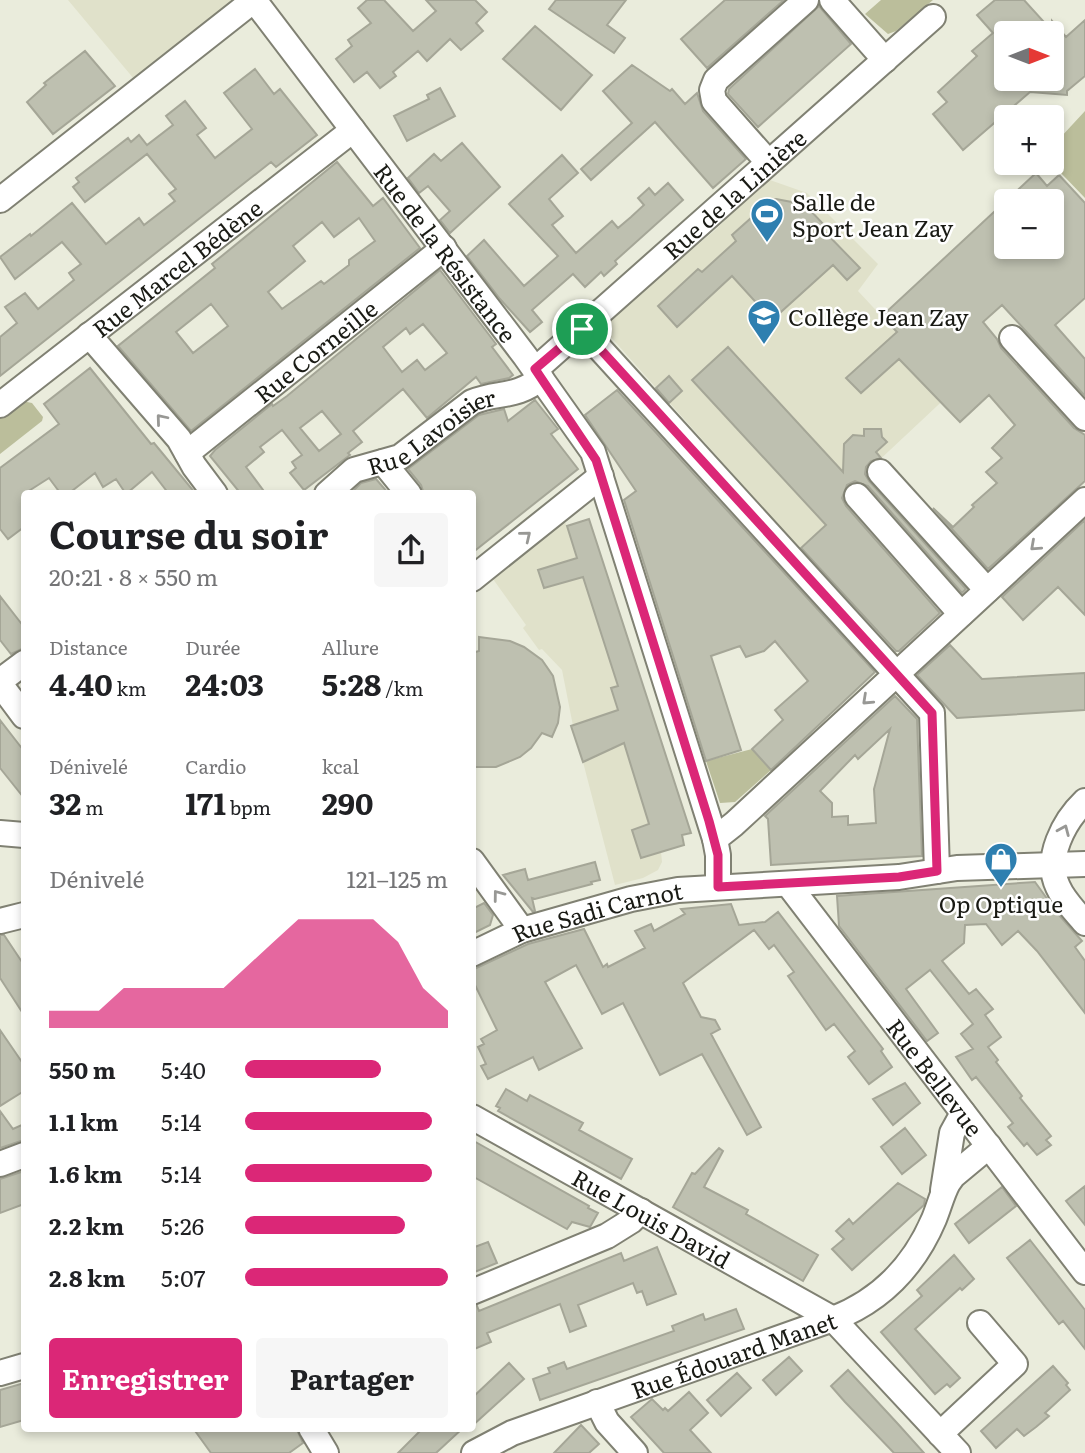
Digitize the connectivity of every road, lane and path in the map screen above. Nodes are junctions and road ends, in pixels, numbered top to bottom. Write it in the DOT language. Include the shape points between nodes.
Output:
graph roads {
  1 [pos="254,0"];
  2 [pos="806,0"];
  3 [pos="831,0"];
  4 [pos="933,17"];
  5 [pos="885,60"];
  6 [pos="353,130"];
  7 [pos="768,162"];
  8 [pos="0,200"];
  9 [pos="444,248"];
  10 [pos="582,329"];
  11 [pos="89,335"];
  12 [pos="1012,338"];
  13 [pos="538,374"];
  14 [pos="0,405"];
  15 [pos="1085,418"];
  16 [pos="187,453"];
  17 [pos="383,462"];
  18 [pos="880,472"];
  19 [pos="601,476"];
  20 [pos="212,490"];
  21 [pos="332,490"];
  22 [pos="406,490"];
  23 [pos="857,496"];
  24 [pos="1085,500"];
  25 [pos="476,574"];
  26 [pos="987,590"];
  27 [pos="961,614"];
  28 [pos="21,666"];
  29 [pos="897,673"];
  30 [pos="0,683"];
  31 [pos="21,712"];
  32 [pos="1085,801"];
  33 [pos="0,833"];
  34 [pos="21,835"];
  35 [pos="715,839"];
  36 [pos="1054,864"];
  37 [pos="1085,864"];
  38 [pos="476,866"];
  39 [pos="937,871"];
  40 [pos="788,884"];
  41 [pos="718,887"];
  42 [pos="21,916"];
  43 [pos="0,921"];
  44 [pos="1085,923"];
  45 [pos="522,930"];
  46 [pos="476,952"];
  47 [pos="963,1112"];
  48 [pos="476,1119"];
  49 [pos="989,1146"];
  50 [pos="21,1156"];
  51 [pos="0,1164"];
  52 [pos="943,1194"];
  53 [pos="641,1211"];
  54 [pos="1085,1272"];
  55 [pos="476,1290"];
  56 [pos="833,1319"];
  57 [pos="980,1323"];
  58 [pos="21,1367"];
  59 [pos="0,1373"];
  60 [pos="597,1402"];
  61 [pos="313,1432"];
  62 [pos="940,1434"];
  63 [pos="326,1453"];
  64 [pos="474,1453"];
  65 [pos="635,1453"];
  66 [pos="958,1453"];
  1 -- 6 [label="street, Rue de la Résistance"];
  1 -- 8 [label="street"];
  2 -- 7 [label="street" via="712,87 714,101"];
  3 -- 5 [label="street"];
  4 -- 5 [label="street, Rue de la Linière"];
  5 -- 7 [label="street, Rue de la Linière"];
  6 -- 9 [label="street, Rue de la Résistance"];
  6 -- 11 [label="street, Rue Marcel Bédène"];
  7 -- 10 [label="street, Rue de la Linière"];
  9 -- 13 [label="street, Rue de la Résistance"];
  9 -- 16 [label="street, Rue Corneille"];
  10 -- 13 [label="street, Rue de la Linière"];
  10 -- 29 [label="street"];
  11 -- 14 [label="street, Rue Marcel Bédène"];
  16 -- 11 [label="street, one-way"];
  12 -- 15 [label="street"];
  13 -- 17 [label="street, Rue Lavoisier" via="515,394 472,402 400,457"];
  13 -- 19 [label="street, Rue de la Résistance" via="593,452"];
  16 -- 20 [label="street"];
  17 -- 21 [label="street, Rue Lavoisier" via="354,470"];
  17 -- 22 [label="street"];
  18 -- 26 [label="street"];
  25 -- 19 [label="street, one-way"];
  19 -- 35 [label="street, Rue de la Résistance"];
  23 -- 27 [label="street"];
  24 -- 26 [label="street, one-way"];
  26 -- 27 [label="street"];
  27 -- 29 [label="street"];
  28 -- 30 [label="street"];
  29 -- 35 [label="street, one-way"];
  29 -- 39 [label="street" via="932,713"];
  30 -- 31 [label="street"];
  36 -- 32 [label="street, one-way" via="1067,822"];
  33 -- 34 [label="street"];
  35 -- 41 [label="street, Rue de la Résistance"];
  36 -- 37 [label="street, Rue Sadi Carnot"];
  36 -- 39 [label="street, Rue Sadi Carnot"];
  36 -- 44 [label="street" via="1058,888"];
  45 -- 38 [label="street, one-way"];
  39 -- 40 [label="street, Rue Sadi Carnot"];
  40 -- 41 [label="street, Rue Sadi Carnot"];
  40 -- 47 [label="street, Rue Bellevue"];
  41 -- 45 [label="street, Rue Sadi Carnot" via="631,899"];
  42 -- 43 [label="street"];
  45 -- 46 [label="street, Rue Sadi Carnot"];
  47 -- 49 [label="street, Rue Bellevue"];
  47 -- 52 [label="street, Rue Édouard Manet" via="952,1133"];
  48 -- 53 [label="street, Rue Louis David"];
  49 -- 52 [label="street, Rue Édouard Manet" via="953,1175"];
  49 -- 54 [label="street, Rue Bellevue"];
  50 -- 51 [label="street"];
  52 -- 56 [label="street, Rue Édouard Manet" via="928,1233 906,1268 878,1296"];
  53 -- 55 [label="street" via="607,1236"];
  53 -- 56 [label="street, Rue Louis David"];
  56 -- 60 [label="street, Rue Édouard Manet"];
  56 -- 62 [label="street, Rue Louis David"];
  57 -- 62 [label="street" via="1015,1364"];
  58 -- 59 [label="street"];
  60 -- 64 [label="street, Rue Édouard Manet" via="512,1433"];
  60 -- 65 [label="street" via="607,1422"];
  61 -- 63 [label="street"];
  62 -- 66 [label="street, Rue Louis David"];
}
